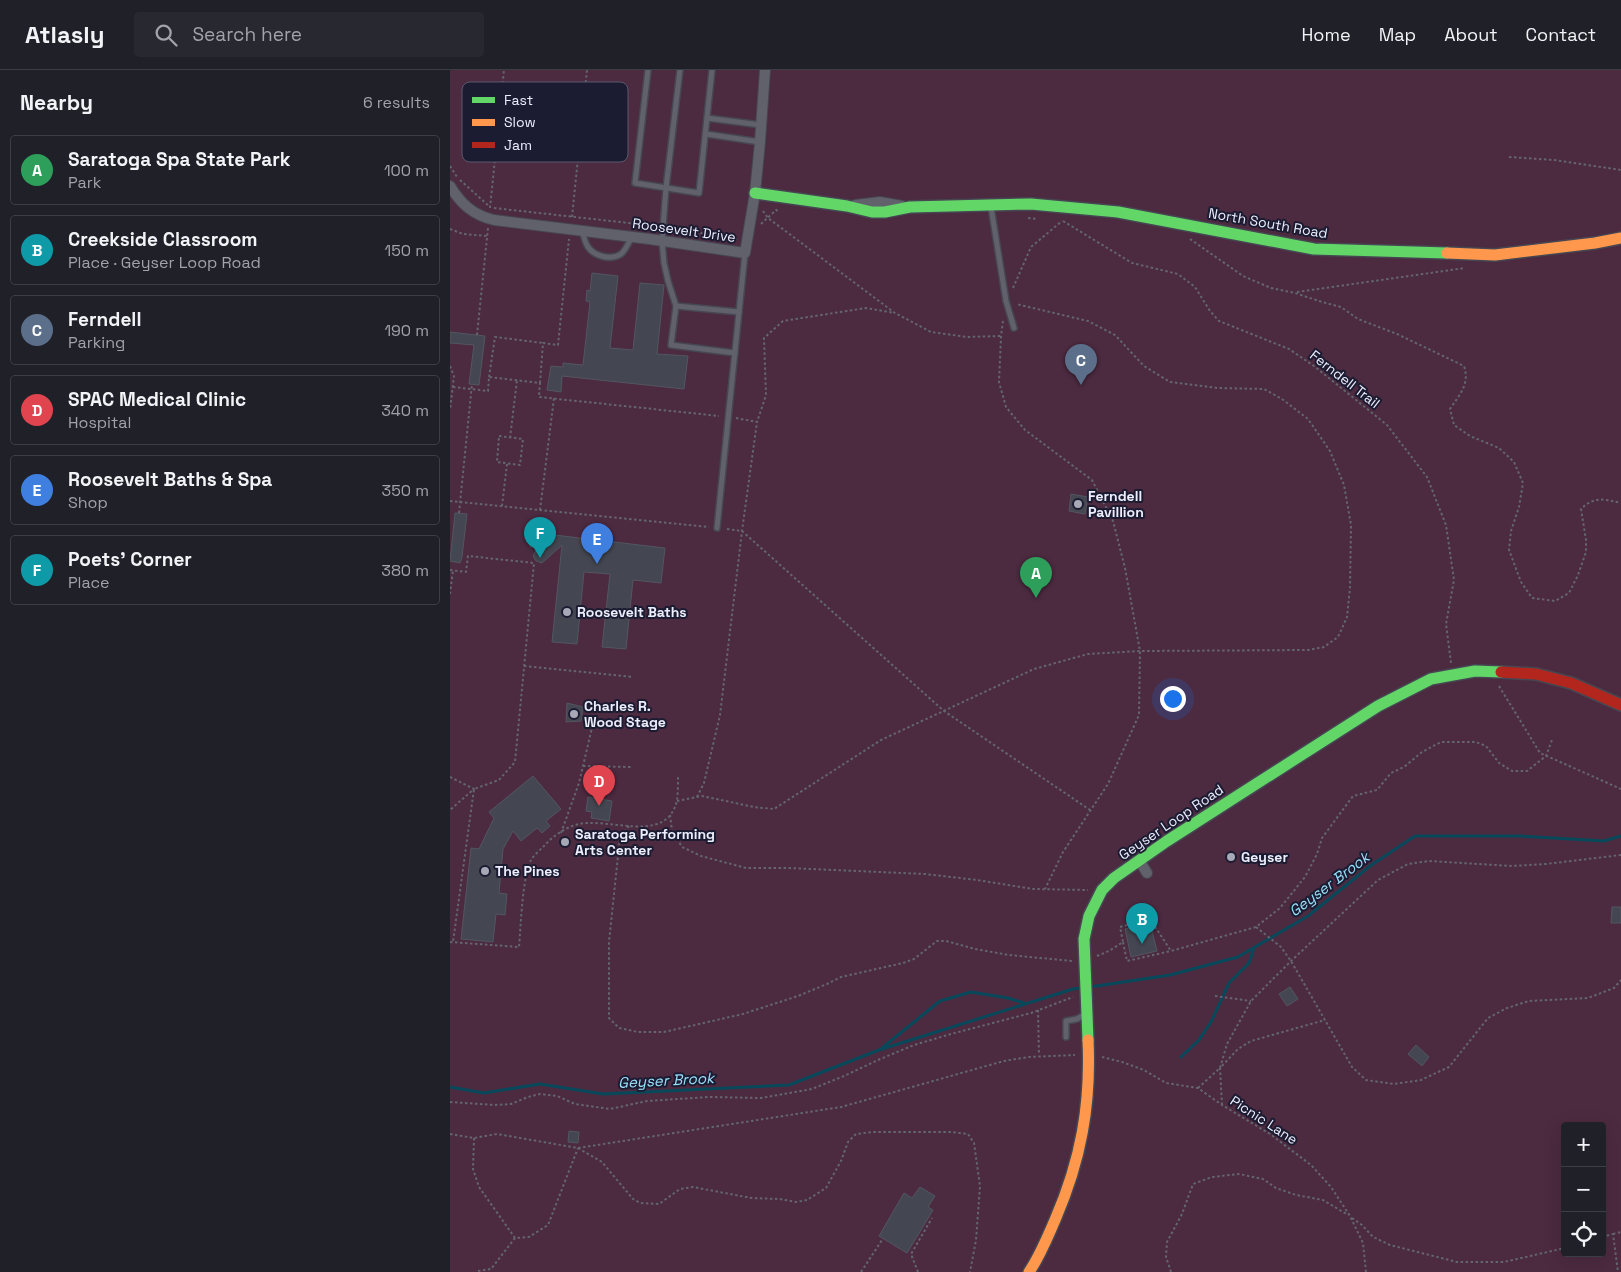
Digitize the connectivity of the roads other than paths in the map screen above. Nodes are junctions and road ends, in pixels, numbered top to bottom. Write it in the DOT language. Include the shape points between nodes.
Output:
graph roads {
  1 [pos="648,70"];
  2 [pos="680,70"];
  3 [pos="712,70"];
  4 [pos="765,70"];
  5 [pos="707,118"];
  6 [pos="762,125"];
  7 [pos="706,134"];
  8 [pos="760,142"];
  9 [pos="450,186"];
  10 [pos="666,188"];
  11 [pos="755,193"];
  12 [pos="991,204"];
  13 [pos="582,231"];
  14 [pos="632,237"];
  15 [pos="1621,238"];
  16 [pos="662,241"];
  17 [pos="745,253"];
  18 [pos="676,306"];
  19 [pos="739,312"];
  20 [pos="1014,328"];
  21 [pos="735,353"];
  22 [pos="718,528"];
  23 [pos="1621,705"];
  24 [pos="1266,778"];
  25 [pos="1273,787"];
  26 [pos="1139,860"];
  27 [pos="1147,873"];
  28 [pos="1087,1013"];
  29 [pos="1066,1037"];
  30 [pos="1029,1272"];
  1 -- 10 [label="lane" via="635,183"];
  2 -- 10 [label="lane"];
  3 -- 5 [label="lane"];
  4 -- 6 [label="street, Roosevelt Drive"];
  5 -- 6 [label="lane"];
  5 -- 7 [label="lane"];
  6 -- 8 [label="street, Roosevelt Drive"];
  7 -- 8 [label="lane"];
  7 -- 10 [label="lane" via="699,193"];
  8 -- 11 [label="street, Roosevelt Drive"];
  9 -- 13 [label="street, Roosevelt Drive" via="458,200 489,219"];
  10 -- 16 [label="lane"];
  11 -- 12 [label="street, North South Road" via="872,212"];
  11 -- 17 [label="street, Roosevelt Drive"];
  12 -- 15 [label="street, North South Road" via="1031,204 1131,214 1314,249 1495,256"];
  12 -- 20 [label="lane" via="1006,301"];
  13 -- 14 [label="street, Roosevelt Drive"];
  13 -- 14 [label="lane" via="587,246 604,257 622,253"];
  14 -- 16 [label="street, Roosevelt Drive"];
  16 -- 17 [label="street, Roosevelt Drive"];
  16 -- 18 [label="lane" via="664,263"];
  17 -- 19 [label="lane"];
  18 -- 19 [label="lane"];
  18 -- 21 [label="lane" via="671,344"];
  19 -- 21 [label="lane"];
  21 -- 22 [label="lane"];
  23 -- 24 [label="street, Geyser Loop Road" via="1571,683 1536,674 1475,671 1431,679 1378,706"];
  24 -- 25 [label="street"];
  24 -- 26 [label="street, Geyser Loop Road"];
  26 -- 27 [label="street"];
  26 -- 28 [label="street, Geyser Loop Road" via="1102,890 1089,916 1084,939"];
  28 -- 29 [label="lane" via="1066,1021"];
  28 -- 30 [label="street, Geyser Loop Road" via="1086,1118 1079,1152 1064,1199 1039,1257"];
}
